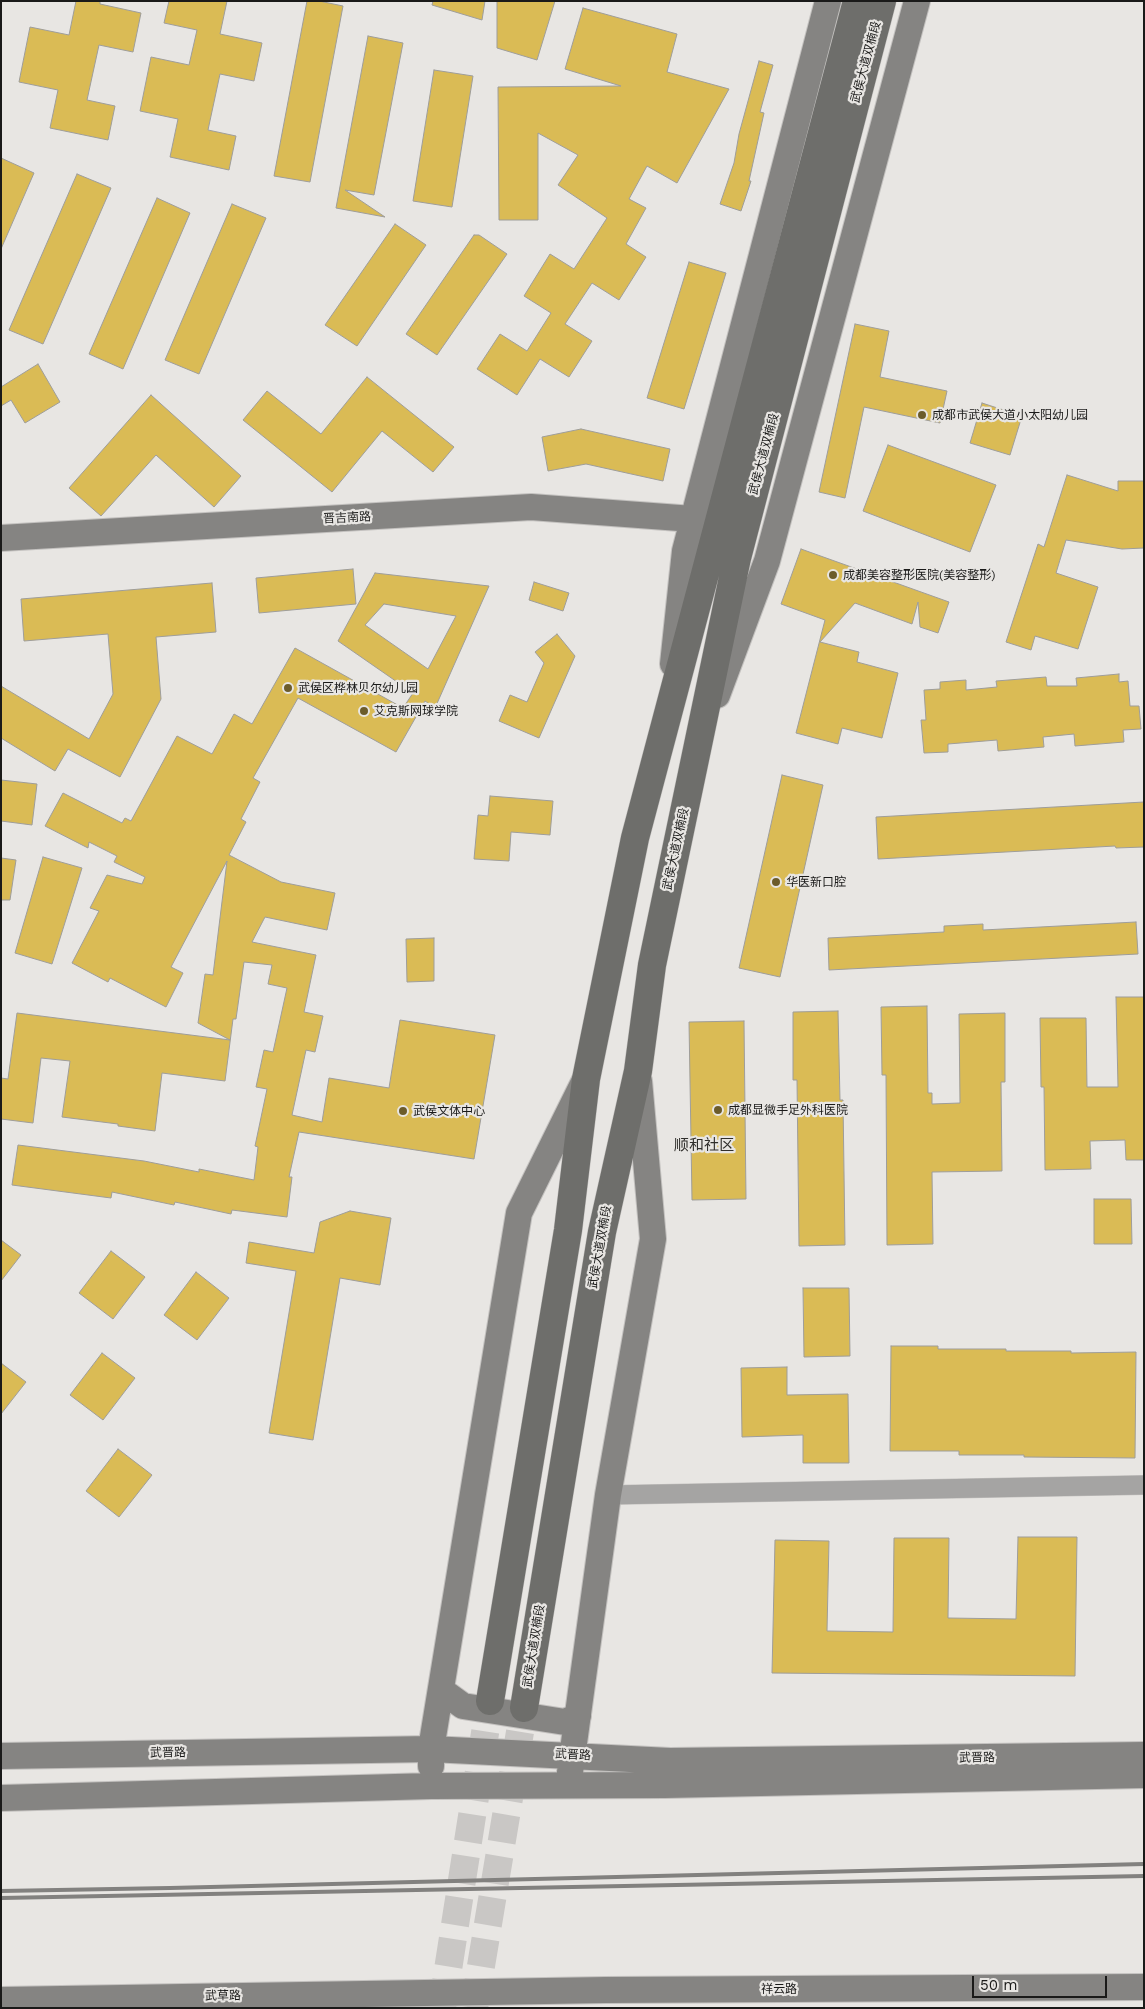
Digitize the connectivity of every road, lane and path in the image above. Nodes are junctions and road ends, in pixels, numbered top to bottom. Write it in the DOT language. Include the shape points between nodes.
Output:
graph roads {
  1 [pos="828,1"];
  2 [pos="857,1"];
  3 [pos="882,1"];
  4 [pos="916,1"];
  5 [pos="693,518"];
  6 [pos="1,538"];
  7 [pos="725,554"];
  8 [pos="666,720"];
  9 [pos="697,750"];
  10 [pos="638,1071"];
  11 [pos="586,1079"];
  12 [pos="1144,1484"];
  13 [pos="608,1495"];
  14 [pos="441,1690"];
  15 [pos="490,1701"];
  16 [pos="524,1708"];
  17 [pos="578,1716"];
  18 [pos="431,1749"];
  19 [pos="572,1755"];
  20 [pos="1144,1755"];
  21 [pos="1,1756"];
  22 [pos="1144,1775"];
  23 [pos="431,1786"];
  24 [pos="569,1786"];
  25 [pos="1,1798"];
  26 [pos="1144,1988"];
  27 [pos="524,1999"];
  28 [pos="1,2000"];
  29 [pos="412,2000"];
  1 -- 5 [label="street"];
  2 -- 7 [label="main road, 武侯大道双楠段"];
  3 -- 7 [label="main road, 武侯大道双楠段"];
  4 -- 9 [label="street" via="767,561"];
  5 -- 6 [label="street, 晋吉南路" via="531,507"];
  5 -- 8 [label="street" via="685,551"];
  7 -- 8 [label="main road, 武侯大道双楠段"];
  7 -- 9 [label="main road, 武侯大道双楠段"];
  8 -- 11 [label="main road, 武侯大道双楠段" via="635,838"];
  9 -- 10 [label="main road, 武侯大道双楠段" via="652,965"];
  10 -- 13 [label="street" via="653,1239"];
  10 -- 16 [label="main road, 武侯大道双楠段" via="602,1232"];
  11 -- 14 [label="street" via="519,1213"];
  11 -- 15 [label="main road, 武侯大道双楠段" via="568,1230"];
  12 -- 13 [label="street"];
  13 -- 17 [label="street"];
  14 -- 17 [label="street" via="463,1706 565,1722"];
  14 -- 18 [label="street"];
  17 -- 19 [label="street"];
  18 -- 19 [label="street, 武晋路"];
  18 -- 21 [label="street, 武晋路"];
  18 -- 23 [label="street"];
  19 -- 20 [label="street, 武晋路" via="680,1760"];
  19 -- 24 [label="street"];
  22 -- 24 [label="street, 武晋路"];
  23 -- 24 [label="street, 武晋路"];
  23 -- 25 [label="street, 武晋路"];
  26 -- 27 [label="street, 祥云路"];
  27 -- 29 [label="street, 祥云路"];
  28 -- 29 [label="street, 武草路"];
}
